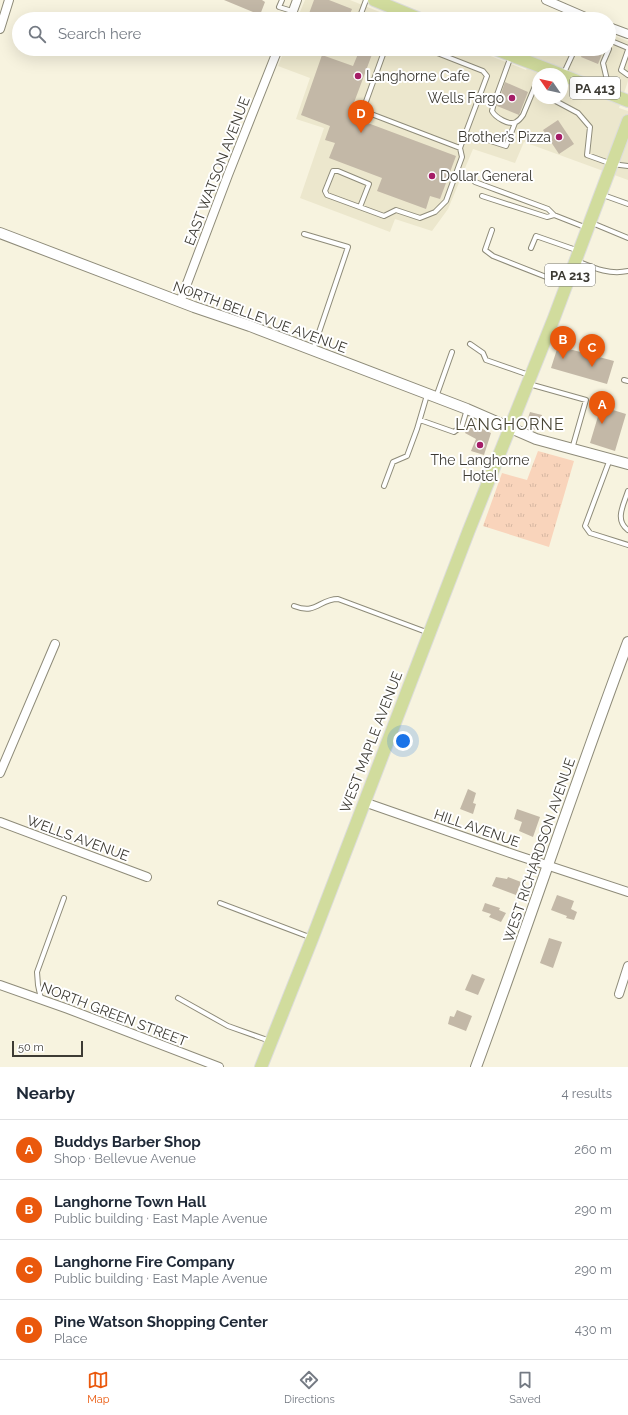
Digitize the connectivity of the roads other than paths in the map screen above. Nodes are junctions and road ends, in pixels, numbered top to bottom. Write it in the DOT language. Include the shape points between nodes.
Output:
graph roads {
  1 [pos="9,0"];
  2 [pos="282,0"];
  3 [pos="297,0"];
  4 [pos="366,0"];
  5 [pos="374,0"];
  6 [pos="546,0"];
  7 [pos="286,12"];
  8 [pos="292,12"];
  9 [pos="361,12"];
  10 [pos="391,12"];
  11 [pos="574,12"];
  12 [pos="0,28"];
  13 [pos="616,30"];
  14 [pos="628,34"];
  15 [pos="616,44"];
  16 [pos="628,49"];
  17 [pos="275,56"];
  18 [pos="382,56"];
  19 [pos="445,56"];
  20 [pos="512,56"];
  21 [pos="571,56"];
  22 [pos="606,56"];
  23 [pos="564,68"];
  24 [pos="532,69"];
  25 [pos="628,75"];
  26 [pos="568,77"];
  27 [pos="604,91"];
  28 [pos="532,93"];
  29 [pos="628,101"];
  30 [pos="561,104"];
  31 [pos="515,123"];
  32 [pos="627,129"];
  33 [pos="466,133"];
  34 [pos="460,148"];
  35 [pos="612,164"];
  36 [pos="628,166"];
  37 [pos="475,182"];
  38 [pos="600,194"];
  39 [pos="482,196"];
  40 [pos="628,204"];
  41 [pos="360,208"];
  42 [pos="554,215"];
  43 [pos="589,225"];
  44 [pos="492,230"];
  45 [pos="0,233"];
  46 [pos="304,234"];
  47 [pos="628,238"];
  48 [pos="531,248"];
  49 [pos="577,256"];
  50 [pos="628,271"];
  51 [pos="566,285"];
  52 [pos="180,302"];
  53 [pos="470,344"];
  54 [pos="313,351"];
  55 [pos="452,352"];
  56 [pos="530,380"];
  57 [pos="432,396"];
  58 [pos="467,409"];
  59 [pos="420,420"];
  60 [pos="510,429"];
  61 [pos="572,449"];
  62 [pos="610,459"];
  63 [pos="628,464"];
  64 [pos="384,486"];
  65 [pos="628,491"];
  66 [pos="628,530"];
  67 [pos="628,545"];
  68 [pos="294,606"];
  69 [pos="429,633"];
  70 [pos="628,642"];
  71 [pos="55,644"];
  72 [pos="624,662"];
  73 [pos="0,772"];
  74 [pos="364,802"];
  75 [pos="0,822"];
  76 [pos="548,865"];
  77 [pos="147,877"];
  78 [pos="628,892"];
  79 [pos="64,898"];
  80 [pos="220,903"];
  81 [pos="312,938"];
  82 [pos="628,966"];
  83 [pos="0,985"];
  84 [pos="619,994"];
  85 [pos="178,998"];
  86 [pos="41,999"];
  87 [pos="271,1041"];
  88 [pos="219,1067"];
  89 [pos="261,1067"];
  90 [pos="476,1067"];
  1 -- 12 [label="street"];
  2 -- 7 [label="lane" via="279,7"];
  3 -- 8 [label="street"];
  4 -- 9 [label="lane"];
  5 -- 10 [label="main road"];
  6 -- 11 [label="street"];
  13 -- 14 [label="street"];
  15 -- 16 [label="lane"];
  16 -- 25 [label="lane" via="621,70"];
  17 -- 52 [label="street, EAST WATSON AVENUE"];
  18 -- 34 [label="lane" via="364,107 366,112"];
  19 -- 33 [label="lane" via="483,71 487,76"];
  20 -- 24 [label="main road, PA 413"];
  20 -- 31 [label="lane" via="492,111 494,116"];
  21 -- 23 [label="lane"];
  22 -- 27 [label="lane" via="603,63 607,80"];
  26 -- 27 [label="main road, PA 413"];
  27 -- 29 [label="main road, PA 413"];
  28 -- 31 [label="lane" via="523,115"];
  30 -- 35 [label="lane" via="578,113 590,127 587,155"];
  31 -- 33 [label="lane" via="506,146"];
  32 -- 35 [label="main road, PA 213"];
  33 -- 34 [label="lane"];
  34 -- 41 [label="lane" via="462,157 446,201 435,212 420,218 396,210 384,216"];
  35 -- 36 [label="lane"];
  35 -- 38 [label="main road, PA 213"];
  37 -- 42 [label="lane" via="548,209"];
  38 -- 40 [label="lane"];
  38 -- 43 [label="main road, PA 213"];
  39 -- 42 [label="lane" via="547,217"];
  41 -- 41 [label="lane" via="327,195 325,191 333,171 369,184"];
  42 -- 43 [label="lane"];
  43 -- 47 [label="lane"];
  43 -- 49 [label="main road, PA 213"];
  44 -- 51 [label="lane" via="485,250 493,256"];
  45 -- 52 [label="street, NORTH BELLEVUE AVENUE"];
  46 -- 54 [label="lane" via="348,247"];
  48 -- 49 [label="lane" via="536,236"];
  49 -- 50 [label="lane" via="606,272"];
  49 -- 51 [label="main road, PA 213"];
  51 -- 56 [label="main road, PA 213"];
  52 -- 54 [label="street, NORTH BELLEVUE AVENUE"];
  53 -- 56 [label="lane" via="483,353 486,360"];
  54 -- 57 [label="street, NORTH BELLEVUE AVENUE"];
  55 -- 57 [label="lane"];
  56 -- 60 [label="main road, PA 213"];
  56 -- 61 [label="lane" via="586,400"];
  57 -- 58 [label="street, NORTH BELLEVUE AVENUE"];
  57 -- 59 [label="lane"];
  58 -- 59 [label="lane" via="462,426 454,432"];
  58 -- 60 [label="street, NORTH BELLEVUE AVENUE"];
  59 -- 64 [label="lane" via="407,456 393,462"];
  60 -- 61 [label="street, NORTH BELLEVUE AVENUE"];
  60 -- 69 [label="main road, WEST MAPLE AVENUE / PA 213"];
  61 -- 62 [label="street, NORTH BELLEVUE AVENUE"];
  62 -- 63 [label="street, NORTH BELLEVUE AVENUE"];
  62 -- 67 [label="lane" via="585,526 590,533"];
  65 -- 66 [label="lane" via="620,519"];
  68 -- 69 [label="lane" via="303,610 310,609 332,599 338,599"];
  69 -- 74 [label="main road, WEST MAPLE AVENUE / PA 213"];
  70 -- 72 [label="street, WEST RICHARDSON AVENUE"];
  71 -- 73 [label="street"];
  72 -- 76 [label="street, WEST RICHARDSON AVENUE" via="602,711"];
  74 -- 76 [label="street, HILL AVENUE"];
  74 -- 81 [label="main road, WEST MAPLE AVENUE / PA 213"];
  75 -- 77 [label="street, WELLS AVENUE"];
  76 -- 78 [label="street, HILL AVENUE"];
  76 -- 90 [label="street, WEST RICHARDSON AVENUE"];
  79 -- 86 [label="lane" via="37,972"];
  80 -- 81 [label="lane"];
  81 -- 87 [label="main road, WEST MAPLE AVENUE / PA 213"];
  82 -- 84 [label="street"];
  83 -- 86 [label="street, NORTH GREEN STREET"];
  85 -- 87 [label="lane" via="228,1026"];
  86 -- 88 [label="street, NORTH GREEN STREET"];
  87 -- 89 [label="main road, WEST MAPLE AVENUE / PA 213"];
}
